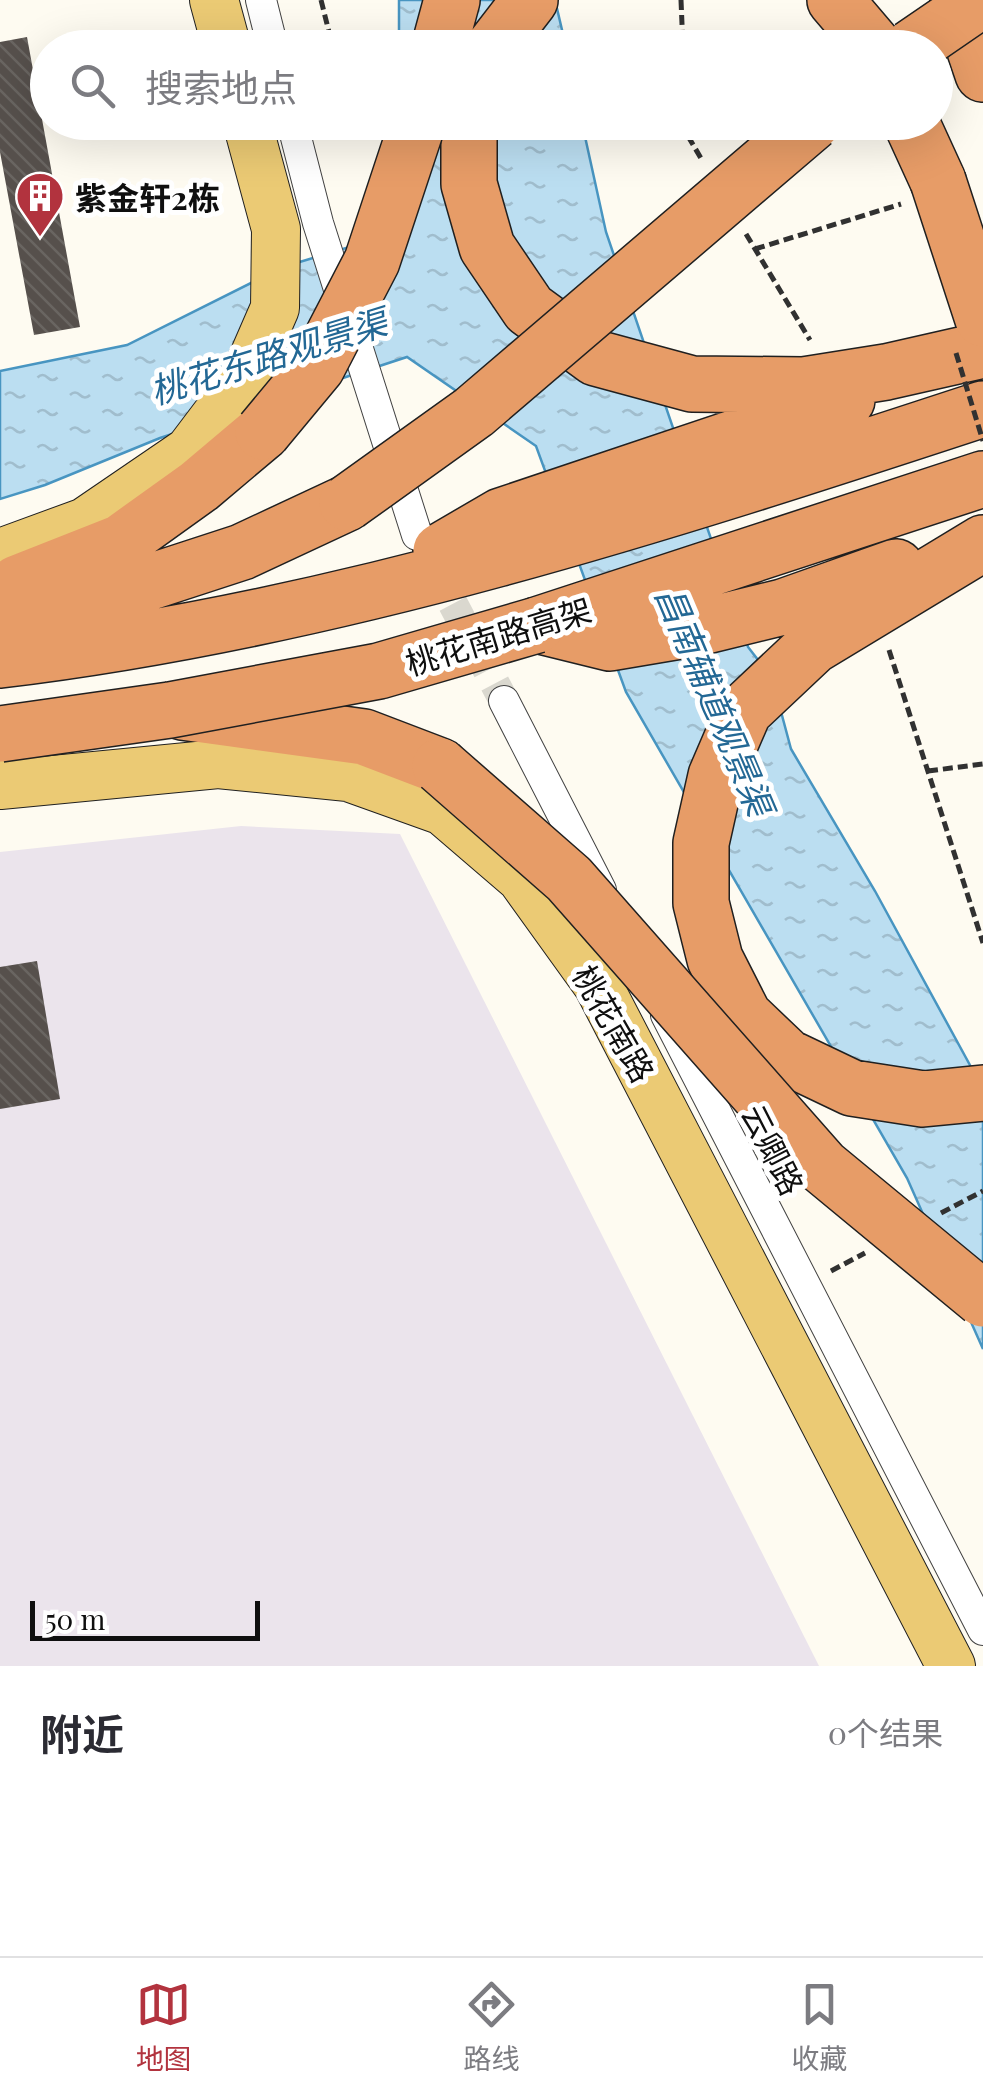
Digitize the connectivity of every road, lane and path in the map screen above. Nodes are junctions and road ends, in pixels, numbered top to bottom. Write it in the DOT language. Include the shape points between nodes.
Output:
graph roads {
  1 [pos="214,0"];
  2 [pos="261,0"];
  3 [pos="321,0"];
  4 [pos="452,0"];
  5 [pos="530,0"];
  6 [pos="681,0"];
  7 [pos="835,0"];
  8 [pos="883,0"];
  9 [pos="958,0"];
  10 [pos="981,0"];
  11 [pos="222,30"];
  12 [pos="268,30"];
  13 [pos="328,30"];
  14 [pos="444,30"];
  15 [pos="507,30"];
  16 [pos="682,30"];
  17 [pos="861,30"];
  18 [pos="892,30"];
  19 [pos="937,30"];
  20 [pos="983,74"];
  21 [pos="256,140"];
  22 [pos="293,140"];
  23 [pos="412,140"];
  24 [pos="470,140"];
  25 [pos="690,140"];
  26 [pos="792,140"];
  27 [pos="914,140"];
  28 [pos="921,140"];
  29 [pos="705,165"];
  30 [pos="923,192"];
  31 [pos="297,226"];
  32 [pos="745,232"];
  33 [pos="755,249"];
  34 [pos="983,318"];
  35 [pos="983,353"];
  36 [pos="818,354"];
  37 [pos="983,409"];
  38 [pos="726,466"];
  39 [pos="983,479"];
  40 [pos="417,535"];
  41 [pos="983,540"];
  42 [pos="0,552"];
  43 [pos="0,588"];
  44 [pos="0,612"];
  45 [pos="537,625"];
  46 [pos="798,627"];
  47 [pos="889,650"];
  48 [pos="0,660"];
  49 [pos="504,702"];
  50 [pos="170,710"];
  51 [pos="0,734"];
  52 [pos="983,764"];
  53 [pos="928,771"];
  54 [pos="0,786"];
  55 [pos="983,943"];
  56 [pos="983,1093"];
  57 [pos="856,1258"];
  58 [pos="828,1273"];
  59 [pos="983,1299"];
  60 [pos="983,1630"];
  61 [pos="951,1666"];
  1 -- 11 [label="main road"];
  2 -- 12 [label="street"];
  3 -- 13 [label="path"];
  4 -- 14 [label="highway"];
  5 -- 15 [label="highway"];
  6 -- 16 [label="path"];
  7 -- 17 [label="highway"];
  8 -- 18 [label="highway"];
  9 -- 20 [label="highway"];
  10 -- 19 [label="highway, bridge"];
  21 -- 31 [label="main road"];
  22 -- 31 [label="street"];
  23 -- 43 [label="highway, bridge" via="372,260 318,367 264,432 120,542"];
  24 -- 35 [label="highway" via="469,184 487,247 529,309 596,358 692,384 804,385"];
  25 -- 29 [label="path"];
  26 -- 44 [label="highway, bridge" via="474,412 347,503 242,552 147,583"];
  27 -- 30 [label="highway"];
  28 -- 30 [label="highway"];
  30 -- 33 [label="path"];
  30 -- 34 [label="highway, bridge"];
  31 -- 40 [label="street" via="367,384"];
  31 -- 42 [label="main road" via="275,308 245,377 189,451 85,522"];
  32 -- 33 [label="path"];
  33 -- 36 [label="path"];
  35 -- 38 [label="highway"];
  37 -- 38 [label="highway"];
  38 -- 48 [label="highway" via="506,535 372,590 180,634"];
  39 -- 45 [label="highway, 桃花南路高架"];
  41 -- 46 [label="highway"];
  45 -- 46 [label="highway" via="610,642 693,629"];
  45 -- 50 [label="highway, 桃花南路高架, bridge" via="379,671"];
  46 -- 56 [label="highway" via="744,711 716,776 702,844 701,903 715,959 744,1016 803,1064 852,1088 923,1099"];
  47 -- 53 [label="path"];
  49 -- 60 [label="street, 云卿路"];
  50 -- 51 [label="highway, 桃花南路高架, bridge"];
  50 -- 59 [label="highway, bridge" via="364,738 440,766 569,880 822,1166"];
  52 -- 53 [label="path"];
  53 -- 55 [label="path"];
  54 -- 61 [label="main road, 桃花南路" via="218,764 348,777 443,811 521,878 598,985"];
  57 -- 58 [label="path"];
}
